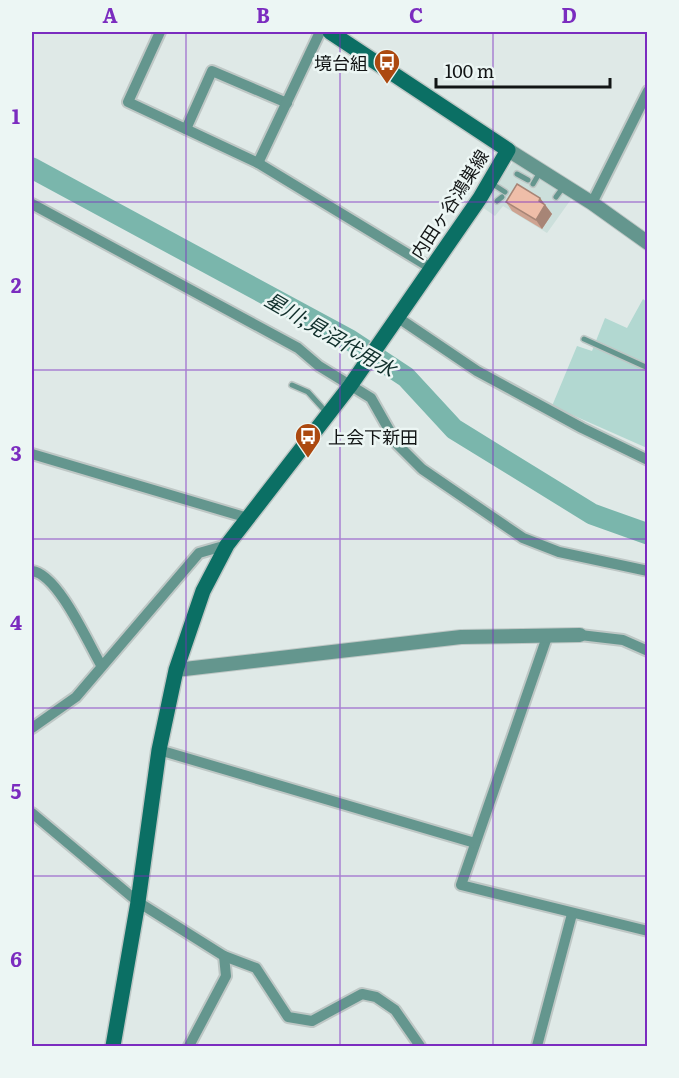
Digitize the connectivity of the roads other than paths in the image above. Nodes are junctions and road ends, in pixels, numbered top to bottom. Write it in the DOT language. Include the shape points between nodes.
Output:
graph roads {
  1 [pos="160,32"];
  2 [pos="320,32"];
  3 [pos="330,32"];
  4 [pos="648,91"];
  5 [pos="287,103"];
  6 [pos="186,129"];
  7 [pos="508,150"];
  8 [pos="258,164"];
  9 [pos="541,171"];
  10 [pos="517,174"];
  11 [pos="489,182"];
  12 [pos="501,196"];
  13 [pos="592,203"];
  14 [pos="32,204"];
  15 [pos="648,243"];
  16 [pos="431,268"];
  17 [pos="397,317"];
  18 [pos="584,339"];
  19 [pos="648,368"];
  20 [pos="292,385"];
  21 [pos="350,386"];
  22 [pos="328,414"];
  23 [pos="648,447"];
  24 [pos="32,454"];
  25 [pos="645,458"];
  26 [pos="248,518"];
  27 [pos="227,545"];
  28 [pos="648,570"];
  29 [pos="32,571"];
  30 [pos="580,634"];
  31 [pos="547,637"];
  32 [pos="648,651"];
  33 [pos="101,665"];
  34 [pos="176,670"];
  35 [pos="32,728"];
  36 [pos="159,750"];
  37 [pos="32,813"];
  38 [pos="475,843"];
  39 [pos="138,902"];
  40 [pos="572,914"];
  41 [pos="648,931"];
  42 [pos="224,956"];
  43 [pos="113,1047"];
  44 [pos="189,1047"];
  45 [pos="420,1047"];
  46 [pos="537,1047"];
  1 -- 6 [label="street" via="128,102"];
  2 -- 5 [label="street"];
  3 -- 7 [label="main road, 内田ヶ谷鴻巣線"];
  4 -- 13 [label="street"];
  5 -- 6 [label="street" via="212,71"];
  5 -- 8 [label="street"];
  6 -- 8 [label="street"];
  7 -- 9 [label="street"];
  7 -- 11 [label="main road, 内田ヶ谷鴻巣線"];
  8 -- 16 [label="street"];
  9 -- 10 [label="lane" via="531,182"];
  9 -- 13 [label="street" via="560,191"];
  11 -- 12 [label="lane"];
  11 -- 16 [label="main road, 内田ヶ谷鴻巣線"];
  13 -- 15 [label="street"];
  14 -- 21 [label="street" via="298,348"];
  16 -- 17 [label="main road, 内田ヶ谷鴻巣線"];
  17 -- 21 [label="main road, 内田ヶ谷鴻巣線"];
  17 -- 25 [label="street" via="477,371"];
  18 -- 19 [label="lane"];
  20 -- 22 [label="lane" via="308,392"];
  21 -- 22 [label="main road, 内田ヶ谷鴻巣線"];
  21 -- 28 [label="street" via="371,398 390,435 410,459 523,538 559,552"];
  22 -- 26 [label="main road, 内田ヶ谷鴻巣線"];
  23 -- 25 [label="street"];
  24 -- 26 [label="street"];
  26 -- 27 [label="main road, 内田ヶ谷鴻巣線"];
  27 -- 33 [label="street" via="199,553"];
  27 -- 34 [label="main road, 内田ヶ谷鴻巣線" via="203,591"];
  29 -- 33 [label="street" via="39,572 58,591"];
  30 -- 31 [label="street"];
  30 -- 32 [label="street" via="623,640"];
  31 -- 34 [label="street" via="460,637"];
  31 -- 38 [label="street"];
  33 -- 35 [label="street" via="76,697"];
  34 -- 36 [label="main road, 内田ヶ谷鴻巣線"];
  36 -- 38 [label="street"];
  36 -- 39 [label="main road, 内田ヶ谷鴻巣線"];
  37 -- 39 [label="street"];
  38 -- 40 [label="street" via="461,885"];
  39 -- 42 [label="street"];
  39 -- 43 [label="main road, 内田ヶ谷鴻巣線"];
  40 -- 41 [label="street"];
  40 -- 46 [label="street"];
  42 -- 44 [label="street" via="226,976"];
  42 -- 45 [label="street" via="256,968 288,1017 312,1021 362,994 376,997 394,1010"];
}
